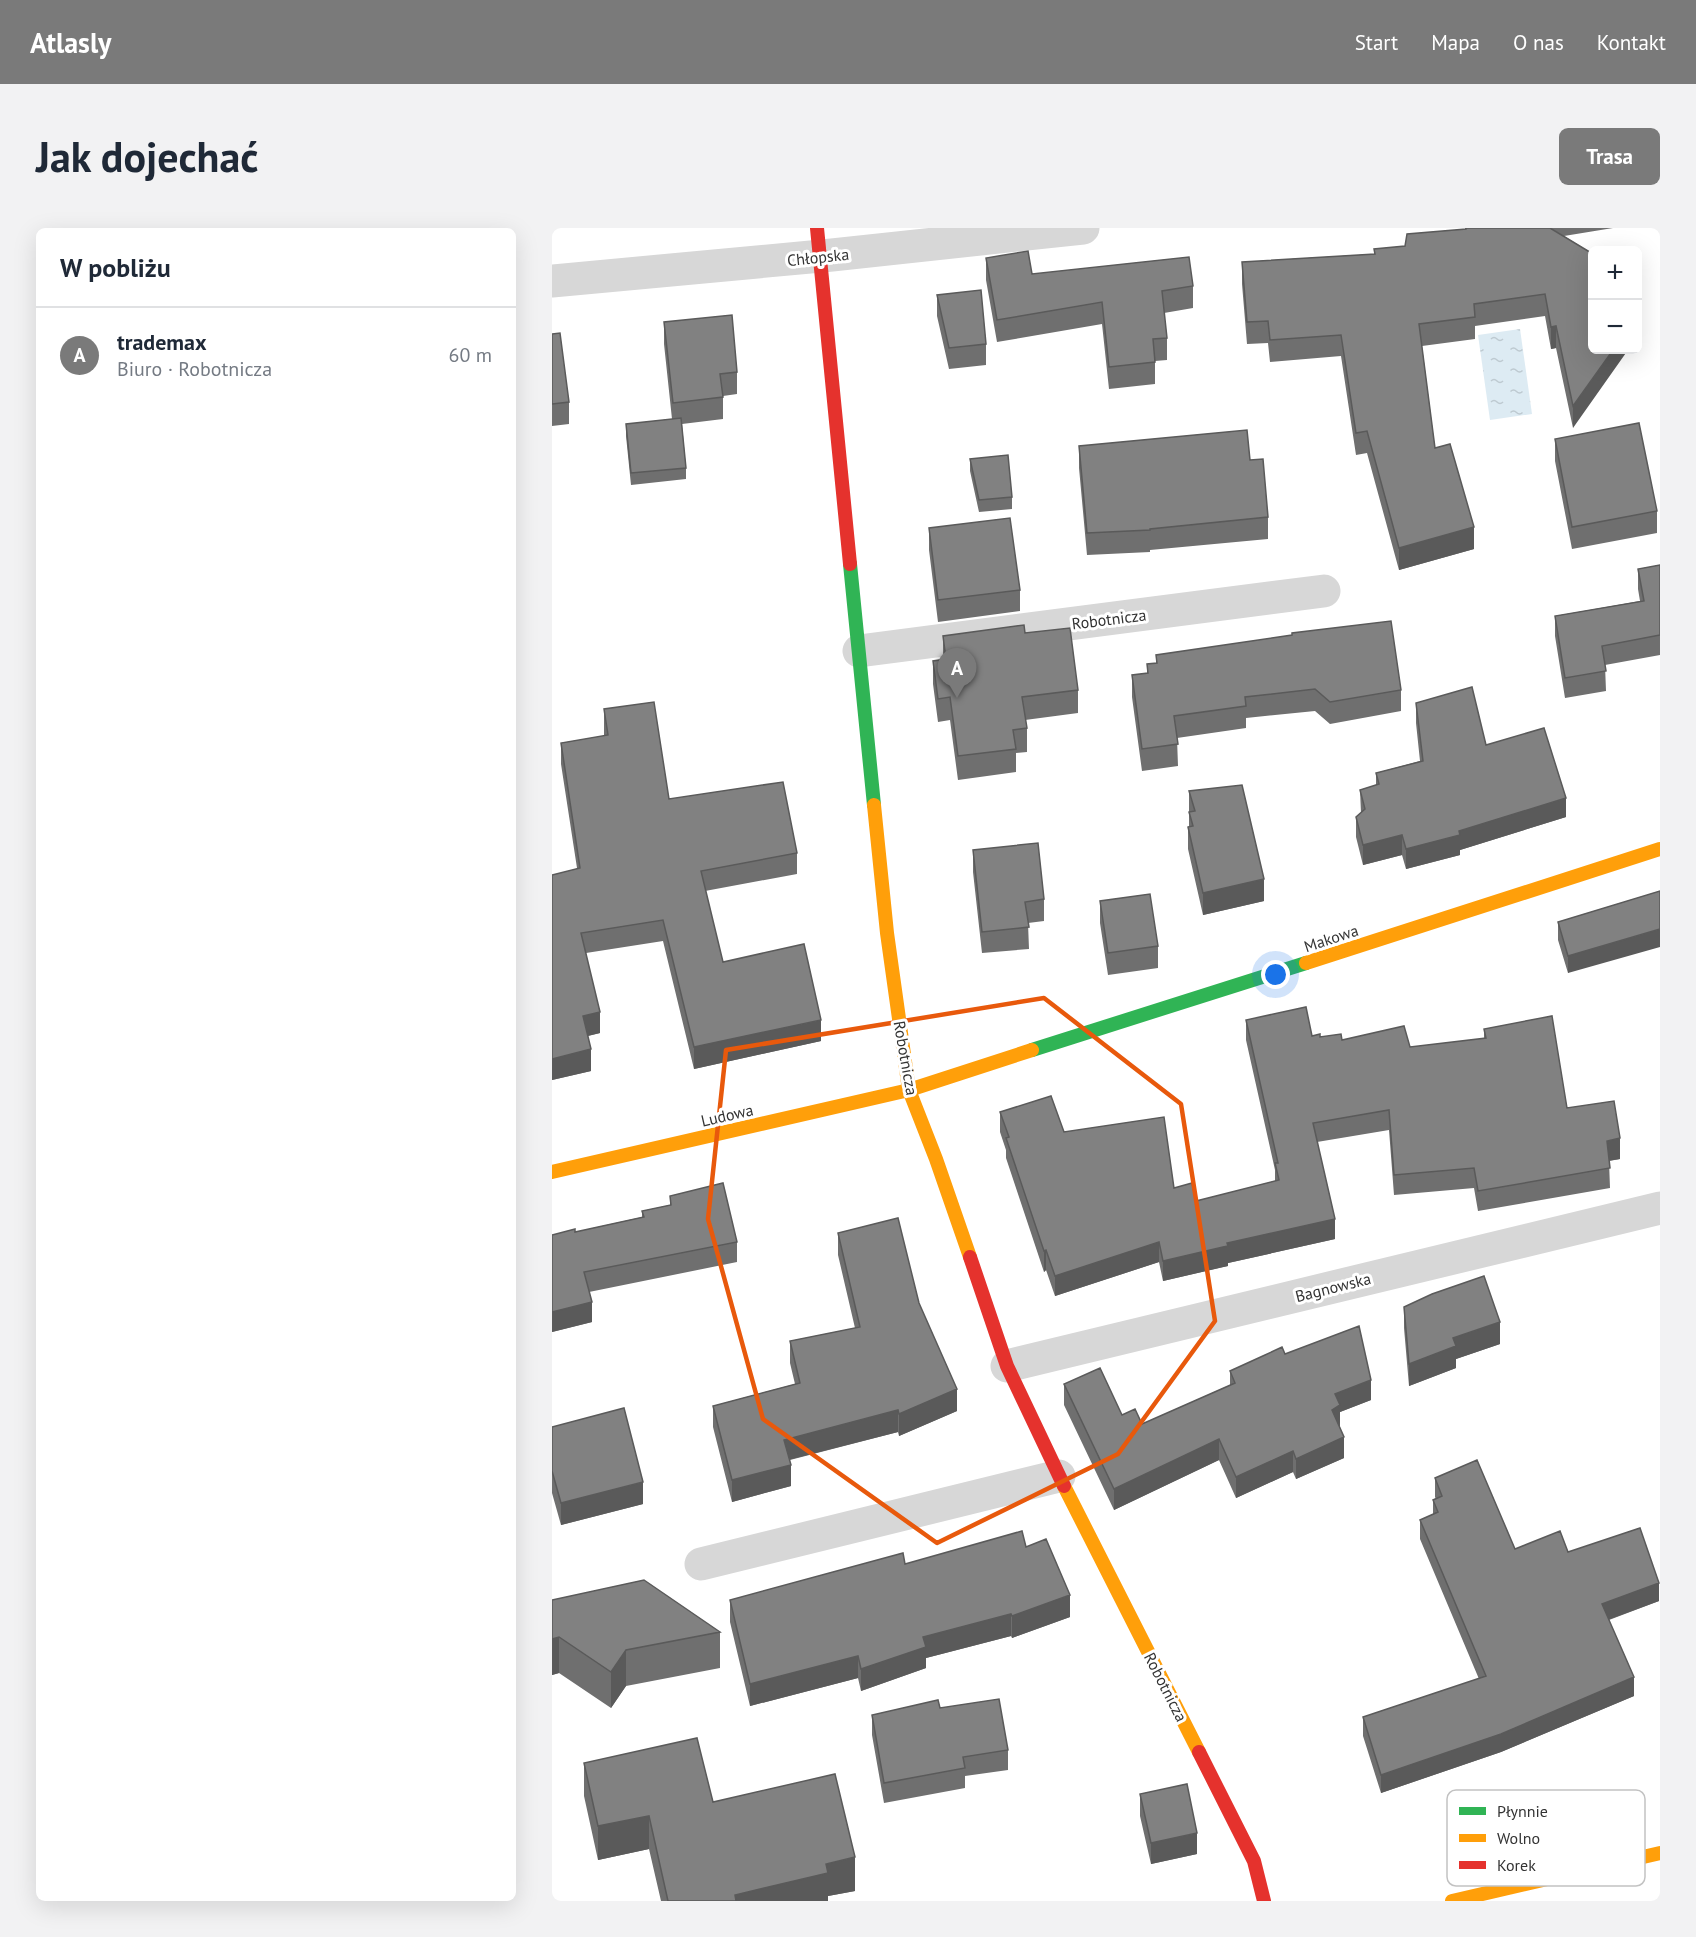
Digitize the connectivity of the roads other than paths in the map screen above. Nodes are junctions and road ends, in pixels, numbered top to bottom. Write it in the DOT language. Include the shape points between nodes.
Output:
graph roads {
  1 [pos="1083,228"];
  2 [pos="818,242"];
  3 [pos="552,282"];
  4 [pos="1324,591"];
  5 [pos="859,651"];
  6 [pos="1660,849"];
  7 [pos="909,1090"];
  8 [pos="552,1172"];
  9 [pos="1660,1208"];
  10 [pos="1007,1366"];
  11 [pos="1059,1476"];
  12 [pos="701,1564"];
  13 [pos="1660,1853"];
  14 [pos="1645,1856"];
  15 [pos="1517,1886"];
  16 [pos="1264,1901"];
  17 [pos="1452,1901"];
  1 -- 2 [label="street, Chłopska"];
  2 -- 3 [label="street, Chłopska"];
  2 -- 5 [label="street, Robotnicza"];
  4 -- 5 [label="street, Robotnicza"];
  5 -- 7 [label="street, Robotnicza" via="887,933"];
  6 -- 7 [label="street, Makowa"];
  7 -- 8 [label="street, Ludowa"];
  7 -- 10 [label="street, Robotnicza"];
  9 -- 10 [label="street, Bagnowska"];
  10 -- 11 [label="street, Robotnicza"];
  11 -- 12 [label="street"];
  11 -- 16 [label="street, Robotnicza" via="1254,1861"];
  13 -- 14 [label="street"];
  15 -- 17 [label="street"];
}
